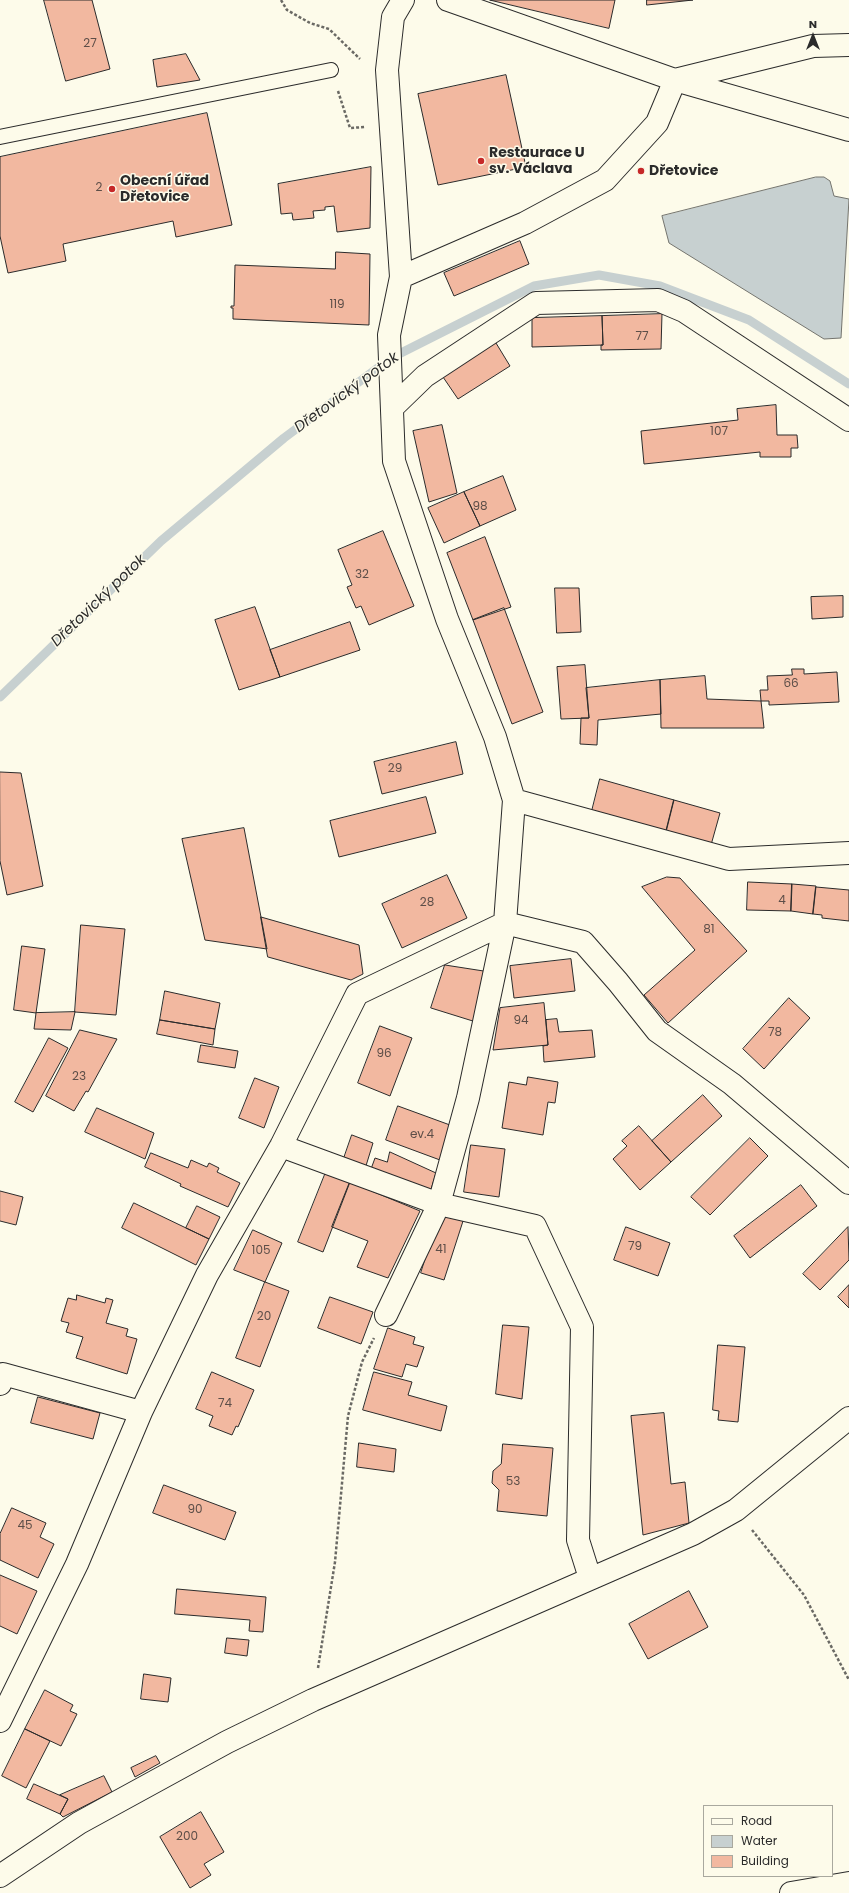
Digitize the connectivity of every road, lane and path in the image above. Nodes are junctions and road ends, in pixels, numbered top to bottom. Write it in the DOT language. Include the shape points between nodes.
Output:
graph roads {
  1 [pos="281,0"];
  2 [pos="403,0"];
  3 [pos="448,0"];
  4 [pos="849,45"];
  5 [pos="331,70"];
  6 [pos="387,70"];
  7 [pos="675,80"];
  8 [pos="371,126"];
  9 [pos="849,130"];
  10 [pos="0,138"];
  11 [pos="401,277"];
  12 [pos="392,406"];
  13 [pos="849,420"];
  14 [pos="514,800"];
  15 [pos="849,853"];
  16 [pos="505,923"];
  17 [pos="282,1146"];
  18 [pos="849,1183"];
  19 [pos="438,1204"];
  20 [pos="386,1315"];
  21 [pos="0,1384"];
  22 [pos="141,1412"];
  23 [pos="849,1418"];
  24 [pos="736,1510"];
  25 [pos="590,1578"];
  26 [pos="849,1680"];
  27 [pos="313,1700"];
  28 [pos="0,1721"];
  29 [pos="0,1876"];
  30 [pos="849,1883"];
  31 [pos="791,1893"];
  1 -- 6 [label="path" via="287,10 310,23 329,29 359,57 365,71"];
  2 -- 6 [label="street" via="393,17"];
  3 -- 7 [label="street"];
  4 -- 7 [label="street" via="813,46"];
  5 -- 8 [label="path" via="350,128"];
  5 -- 10 [label="lane"];
  6 -- 11 [label="street"];
  7 -- 9 [label="street"];
  7 -- 11 [label="street" via="657,123 605,180 525,223"];
  11 -- 12 [label="street" via="389,335"];
  12 -- 13 [label="street" via="425,376 536,303 658,300 684,311"];
  12 -- 14 [label="street" via="394,461 447,619 495,736"];
  14 -- 15 [label="street" via="729,859"];
  14 -- 16 [label="street"];
  16 -- 17 [label="street" via="357,994"];
  16 -- 18 [label="street" via="583,942 657,1031 732,1084"];
  16 -- 19 [label="street" via="468,1098"];
  17 -- 19 [label="street"];
  17 -- 22 [label="street" via="207,1275"];
  19 -- 20 [label="street"];
  19 -- 25 [label="street" via="535,1226 582,1328 578,1540"];
  20 -- 27 [label="path" via="362,1362 348,1416 335,1562"];
  21 -- 22 [label="street" via="3,1374"];
  22 -- 28 [label="street" via="77,1564"];
  23 -- 24 [label="street"];
  24 -- 25 [label="street" via="694,1534"];
  24 -- 26 [label="path" via="804,1595"];
  25 -- 27 [label="street"];
  27 -- 29 [label="street" via="227,1742 79,1823"];
  30 -- 31 [label="street"];
}
